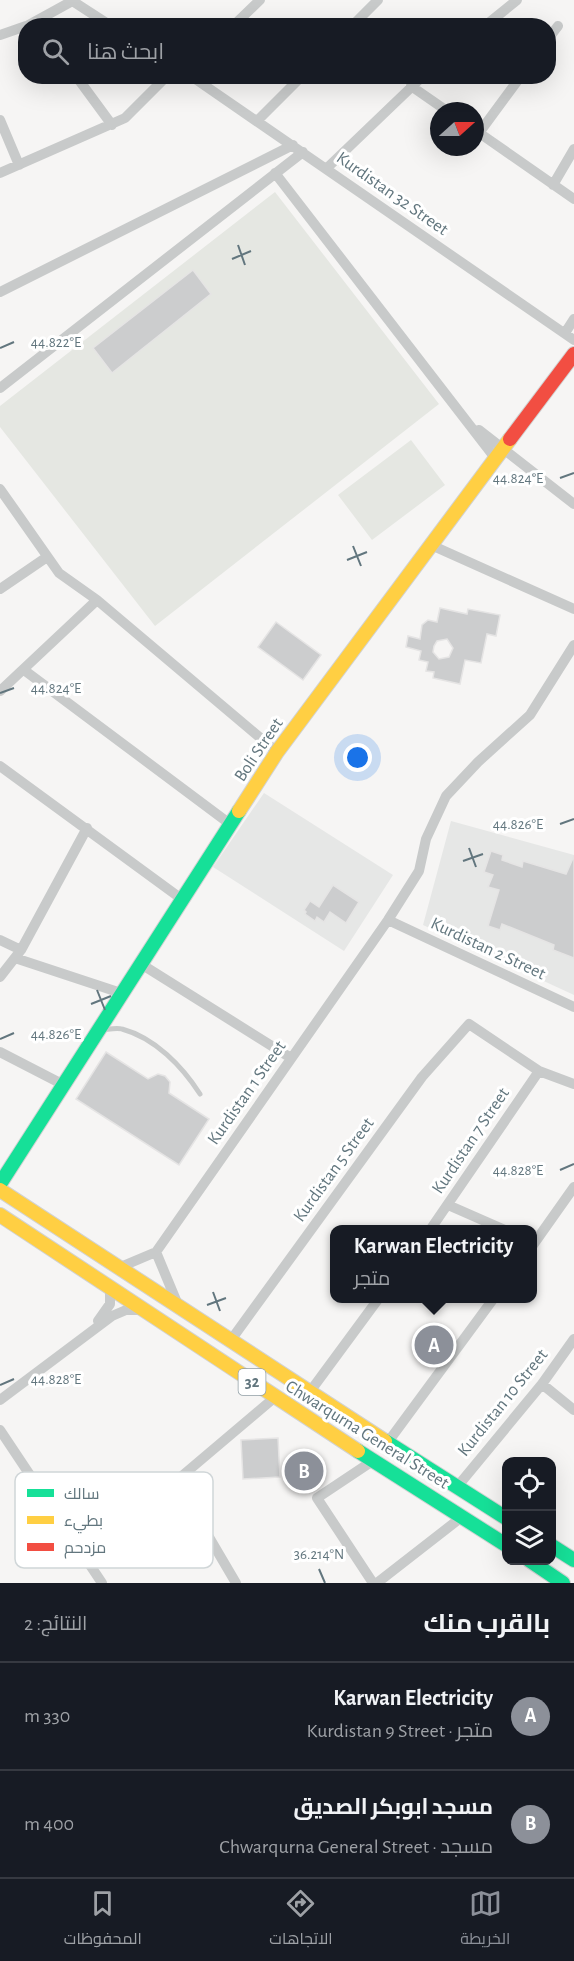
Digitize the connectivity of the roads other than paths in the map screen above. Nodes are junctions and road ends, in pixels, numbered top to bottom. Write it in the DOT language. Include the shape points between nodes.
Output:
graph roads {
  1 [pos="72,0"];
  2 [pos="260,0"];
  3 [pos="378,0"];
  4 [pos="517,0"];
  5 [pos="42,18"];
  6 [pos="99,18"];
  7 [pos="241,18"];
  8 [pos="360,18"];
  9 [pos="496,18"];
  10 [pos="558,26"];
  11 [pos="18,29"];
  12 [pos="556,29"];
  13 [pos="0,35"];
  14 [pos="82,84"];
  15 [pos="159,84"];
  16 [pos="203,84"];
  17 [pos="294,84"];
  18 [pos="413,84"];
  19 [pos="515,84"];
  20 [pos="411,86"];
  21 [pos="434,102"];
  22 [pos="0,120"];
  23 [pos="257,121"];
  24 [pos="484,123"];
  25 [pos="112,125"];
  26 [pos="484,137"];
  27 [pos="293,145"];
  28 [pos="574,149"];
  29 [pos="303,152"];
  30 [pos="19,165"];
  31 [pos="327,168"];
  32 [pos="0,173"];
  33 [pos="276,173"];
  34 [pos="553,184"];
  35 [pos="574,199"];
  36 [pos="0,292"];
  37 [pos="574,319"];
  38 [pos="569,337"];
  39 [pos="574,354"];
  40 [pos="0,388"];
  41 [pos="498,453"];
  42 [pos="0,489"];
  43 [pos="574,504"];
  44 [pos="431,545"];
  45 [pos="47,557"];
  46 [pos="0,589"];
  47 [pos="97,600"];
  48 [pos="574,609"];
  49 [pos="574,645"];
  50 [pos="24,670"];
  51 [pos="0,690"];
  52 [pos="277,752"];
  53 [pos="0,766"];
  54 [pos="230,824"];
  55 [pos="87,828"];
  56 [pos="183,900"];
  57 [pos="388,920"];
  58 [pos="0,940"];
  59 [pos="18,954"];
  60 [pos="141,964"];
  61 [pos="0,977"];
  62 [pos="122,993"];
  63 [pos="574,1007"];
  64 [pos="97,1030"];
  65 [pos="0,1052"];
  66 [pos="291,1058"];
  67 [pos="539,1071"];
  68 [pos="574,1083"];
  69 [pos="62,1084"];
  70 [pos="200,1094"];
  71 [pos="0,1185"];
  72 [pos="574,1187"];
  73 [pos="0,1191"];
  74 [pos="448,1205"];
  75 [pos="569,1205"];
  76 [pos="0,1215"];
  77 [pos="434,1225"];
  78 [pos="494,1225"];
  79 [pos="537,1240"];
  80 [pos="156,1252"];
  81 [pos="118,1268"];
  82 [pos="109,1285"];
  83 [pos="376,1303"];
  84 [pos="491,1303"];
  85 [pos="178,1307"];
  86 [pos="148,1311"];
  87 [pos="93,1329"];
  88 [pos="574,1339"];
  89 [pos="231,1340"];
  90 [pos="542,1384"];
  91 [pos="309,1393"];
  92 [pos="2,1395"];
  93 [pos="274,1398"];
  94 [pos="574,1410"];
  95 [pos="0,1430"];
  96 [pos="388,1442"];
  97 [pos="374,1460"];
  98 [pos="28,1472"];
  99 [pos="187,1472"];
  100 [pos="457,1487"];
  101 [pos="502,1515"];
  102 [pos="463,1516"];
  103 [pos="502,1542"];
  104 [pos="213,1544"];
  105 [pos="556,1547"];
  106 [pos="571,1553"];
  107 [pos="536,1565"];
  108 [pos="93,1568"];
  109 [pos="102,1583"];
  110 [pos="236,1583"];
  111 [pos="375,1583"];
  112 [pos="563,1583"];
  1 -- 5 [label="street"];
  1 -- 6 [label="street"];
  2 -- 7 [label="street"];
  3 -- 8 [label="street"];
  4 -- 9 [label="street"];
  10 -- 12 [label="street"];
  11 -- 13 [label="street"];
  14 -- 25 [label="street"];
  15 -- 25 [label="street" via="125,118"];
  16 -- 23 [label="street, Kurdistan 32 Street"];
  17 -- 23 [label="street"];
  18 -- 20 [label="street"];
  19 -- 24 [label="street"];
  20 -- 21 [label="street"];
  20 -- 31 [label="street"];
  22 -- 30 [label="street"];
  23 -- 27 [label="street, Kurdistan 32 Street"];
  25 -- 30 [label="street"];
  26 -- 34 [label="street"];
  27 -- 29 [label="street, Kurdistan 32 Street"];
  27 -- 36 [label="street"];
  28 -- 34 [label="street"];
  29 -- 31 [label="street, Kurdistan 32 Street"];
  29 -- 33 [label="street"];
  30 -- 32 [label="street"];
  31 -- 38 [label="street, Kurdistan 32 Street"];
  33 -- 40 [label="street"];
  33 -- 41 [label="street" via="465,419"];
  34 -- 35 [label="street"];
  37 -- 38 [label="street"];
  39 -- 41 [label="main road, Boli Street"];
  41 -- 43 [label="street"];
  41 -- 44 [label="main road, Boli Street"];
  42 -- 45 [label="street"];
  44 -- 48 [label="street"];
  44 -- 52 [label="main road, Boli Street"];
  45 -- 46 [label="street"];
  45 -- 47 [label="street" via="59,573"];
  47 -- 50 [label="street"];
  47 -- 52 [label="street"];
  49 -- 57 [label="street, Kurdistan 1 Street" via="530,715 446,796 426,839 419,872"];
  50 -- 51 [label="street"];
  50 -- 54 [label="street"];
  52 -- 54 [label="main road, Boli Street"];
  53 -- 55 [label="street"];
  54 -- 56 [label="main road, Boli Street"];
  55 -- 56 [label="street"];
  55 -- 59 [label="street"];
  56 -- 60 [label="main road, Boli Street"];
  57 -- 63 [label="street, Kurdistan 2 Street"];
  57 -- 66 [label="street, Kurdistan 1 Street"];
  58 -- 59 [label="street"];
  59 -- 61 [label="street"];
  59 -- 62 [label="street"];
  60 -- 62 [label="main road, Boli Street"];
  60 -- 66 [label="street"];
  62 -- 64 [label="main road, Boli Street"];
  64 -- 69 [label="main road, Boli Street"];
  64 -- 70 [label="lane" via="121,1029 161,1051 187,1074"];
  65 -- 69 [label="street"];
  66 -- 80 [label="street, Kurdistan 1 Street"];
  67 -- 68 [label="street"];
  67 -- 74 [label="street, Kurdistan 7 Street"];
  67 -- 89 [label="street, Kurdistan 5 Street" via="468,1024 422,1077"];
  69 -- 71 [label="main road, Boli Street"];
  72 -- 75 [label="street"];
  73 -- 81 [label="main road, Chwarqurna General Street / 32"];
  74 -- 77 [label="street, Kurdistan 7 Street"];
  74 -- 78 [label="street"];
  75 -- 79 [label="street"];
  76 -- 82 [label="main road, Chwarqurna General Street / 32"];
  80 -- 81 [label="street"];
  80 -- 85 [label="street"];
  81 -- 85 [label="main road, Chwarqurna General Street / 32"];
  82 -- 86 [label="main road, Chwarqurna General Street / 32"];
  82 -- 87 [label="street" via="110,1304"];
  83 -- 91 [label="street"];
  84 -- 96 [label="street"];
  85 -- 89 [label="main road, Chwarqurna General Street / 32"];
  86 -- 87 [label="street" via="126,1310"];
  86 -- 93 [label="main road, Chwarqurna General Street / 32"];
  87 -- 92 [label="street"];
  88 -- 90 [label="street, Kurdistan 10 Street"];
  89 -- 91 [label="main road, Chwarqurna General Street / 32"];
  90 -- 94 [label="street"];
  90 -- 100 [label="street, Kurdistan 10 Street"];
  91 -- 96 [label="main road, Chwarqurna General Street / 32"];
  93 -- 97 [label="main road, Chwarqurna General Street / 32"];
  93 -- 99 [label="street"];
  95 -- 98 [label="street"];
  96 -- 100 [label="main road, Chwarqurna General Street / 32"];
  97 -- 102 [label="main road, Chwarqurna General Street / 32"];
  97 -- 111 [label="street" via="317,1498"];
  100 -- 101 [label="main road, Chwarqurna General Street / 32"];
  102 -- 103 [label="main road, Chwarqurna General Street / 32"];
  102 -- 111 [label="street"];
  104 -- 110 [label="street"];
  105 -- 106 [label="main road"];
  107 -- 112 [label="main road"];
  108 -- 109 [label="street"];
}
